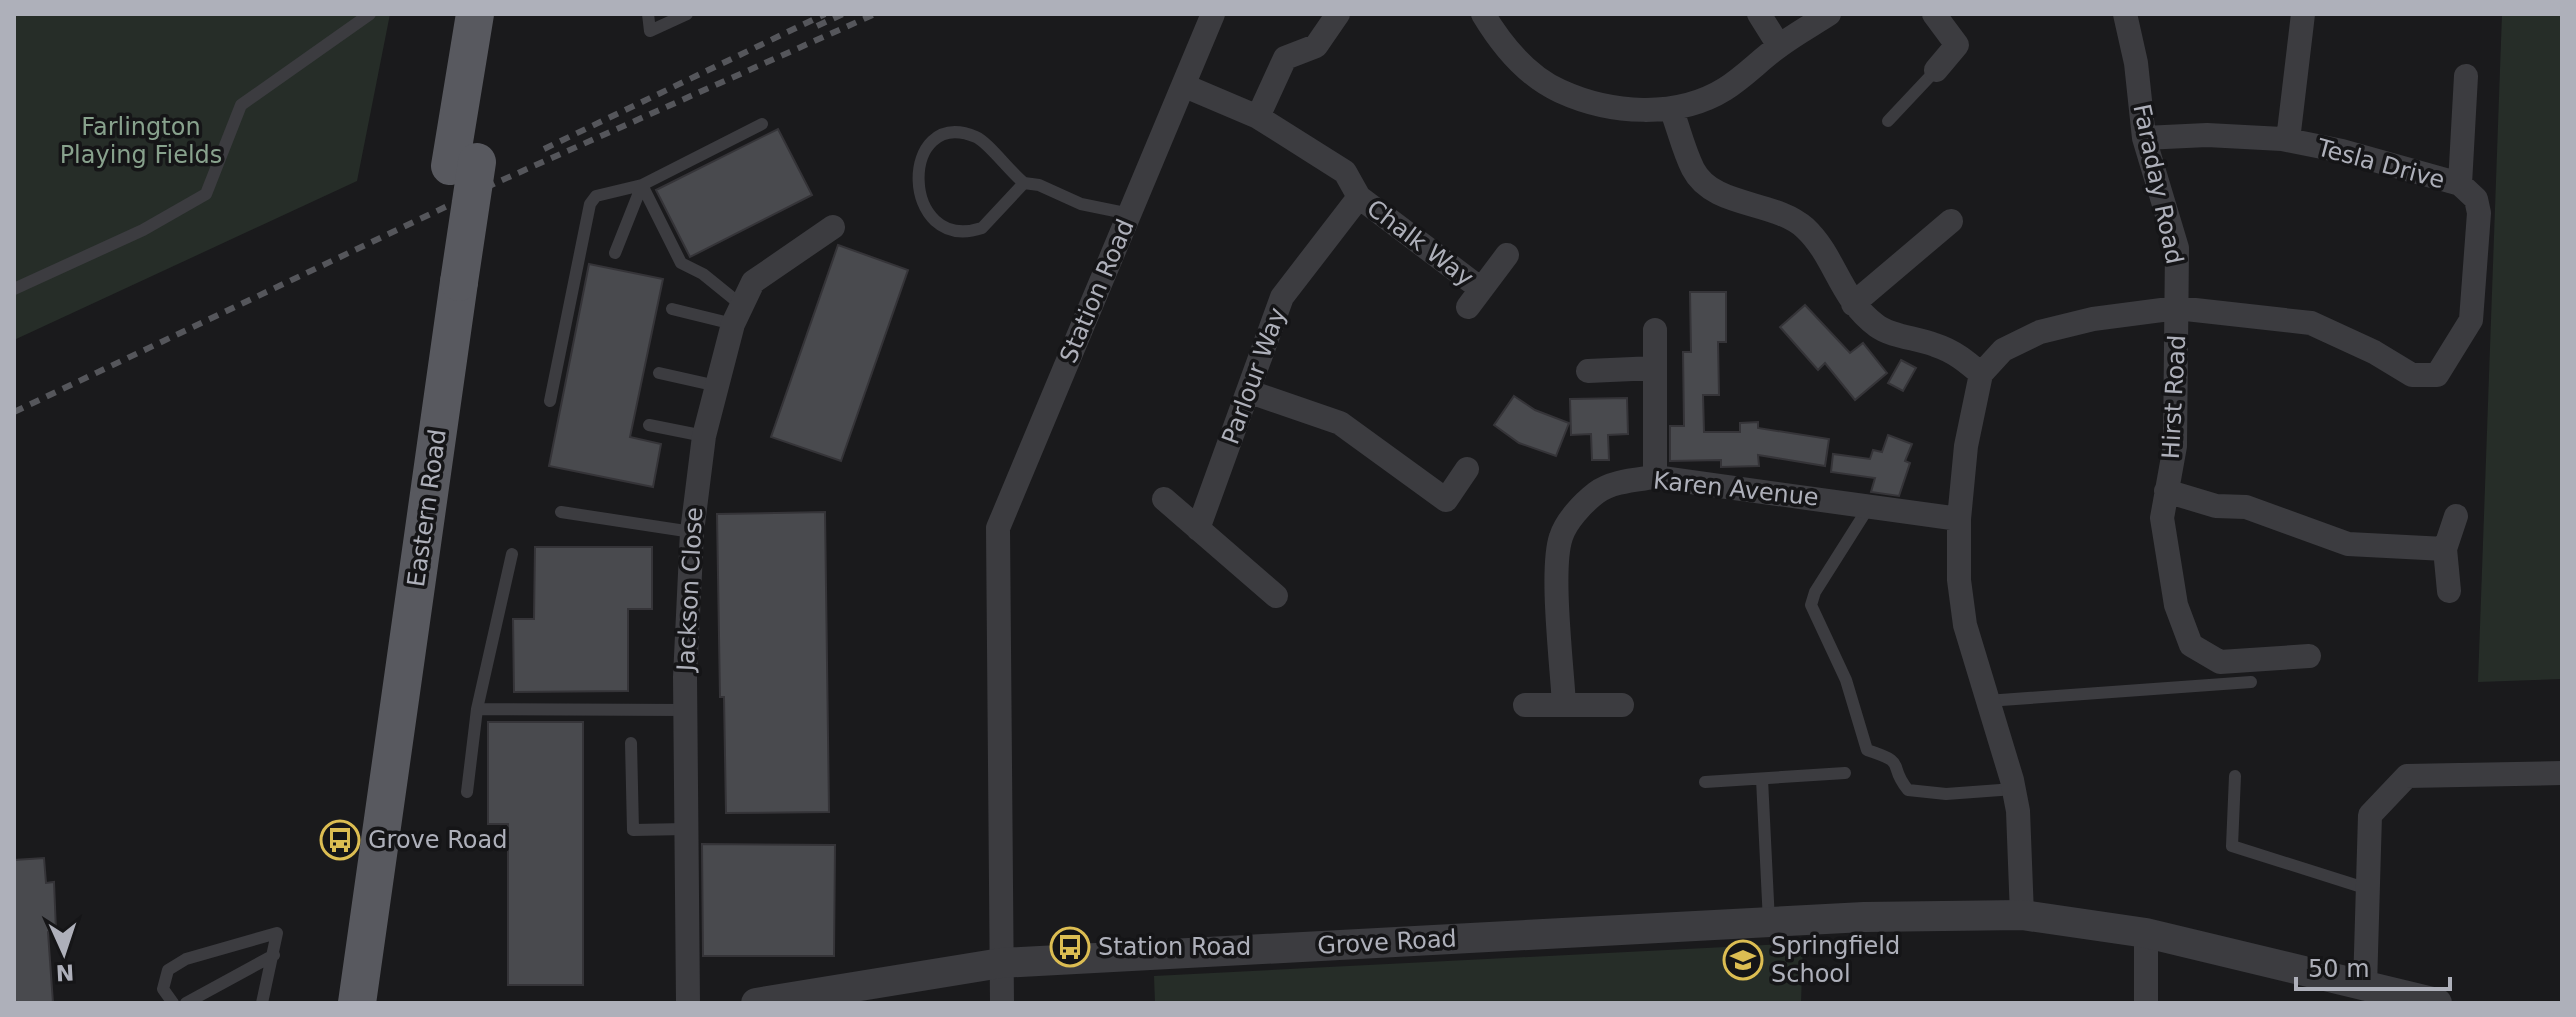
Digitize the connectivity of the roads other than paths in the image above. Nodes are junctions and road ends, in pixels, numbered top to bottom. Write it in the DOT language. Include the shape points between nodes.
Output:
graph roads {
  1 [pos="370,14"];
  2 [pos="475,14"];
  3 [pos="498,14"];
  4 [pos="648,14"];
  5 [pos="687,14"];
  6 [pos="1213,14"];
  7 [pos="1338,14"];
  8 [pos="1483,14"];
  9 [pos="1759,14"];
  10 [pos="1829,14"];
  11 [pos="1934,14"];
  12 [pos="2125,14"];
  13 [pos="2303,14"];
  14 [pos="1779,46"];
  15 [pos="1936,70"];
  16 [pos="2466,76"];
  17 [pos="1185,86"];
  18 [pos="1672,111"];
  19 [pos="1258,117"];
  20 [pos="1888,121"];
  21 [pos="762,124"];
  22 [pos="2144,138"];
  23 [pos="2288,140"];
  24 [pos="464,164"];
  25 [pos="1024,183"];
  26 [pos="2460,184"];
  27 [pos="642,185"];
  28 [pos="1359,197"];
  29 [pos="1130,214"];
  30 [pos="1951,221"];
  31 [pos="833,227"];
  32 [pos="615,253"];
  33 [pos="1507,255"];
  34 [pos="14,289"];
  35 [pos="1853,304"];
  36 [pos="2177,308"];
  37 [pos="672,309"];
  38 [pos="736,314"];
  39 [pos="1655,330"];
  40 [pos="1655,368"];
  41 [pos="1588,371"];
  42 [pos="659,373"];
  43 [pos="1981,374"];
  44 [pos="717,386"];
  45 [pos="1250,392"];
  46 [pos="550,401"];
  47 [pos="649,425"];
  48 [pos="704,436"];
  49 [pos="1467,469"];
  50 [pos="1655,477"];
  51 [pos="2166,491"];
  52 [pos="1164,499"];
  53 [pos="1870,505"];
  54 [pos="561,512"];
  55 [pos="2456,516"];
  56 [pos="1959,519"];
  57 [pos="1198,529"];
  58 [pos="692,532"];
  59 [pos="2445,549"];
  60 [pos="512,554"];
  61 [pos="2449,591"];
  62 [pos="1276,596"];
  63 [pos="2309,656"];
  64 [pos="2251,682"];
  65 [pos="1985,701"];
  66 [pos="1525,705"];
  67 [pos="1564,705"];
  68 [pos="1622,705"];
  69 [pos="477,709"];
  70 [pos="686,710"];
  71 [pos="631,743"];
  72 [pos="1845,773"];
  73 [pos="2562,773"];
  74 [pos="2235,776"];
  75 [pos="1762,779"];
  76 [pos="1705,782"];
  77 [pos="2014,789"];
  78 [pos="467,792"];
  79 [pos="686,829"];
  80 [pos="2368,889"];
  81 [pos="2022,915"];
  82 [pos="1769,922"];
  83 [pos="2146,933"];
  84 [pos="274,955"];
  85 [pos="1001,963"];
  86 [pos="2365,987"];
  87 [pos="350,1002"];
  88 [pos="173,1003"];
  89 [pos="186,1003"];
  90 [pos="262,1003"];
  91 [pos="688,1003"];
  92 [pos="756,1003"];
  93 [pos="1002,1003"];
  94 [pos="2146,1003"];
  95 [pos="2437,1003"];
  1 -- 34 [label="lane" via="241,105 206,194 143,230"];
  2 -- 24 [label="main road, Eastern Road"];
  3 -- 24 [label="main road, Eastern Road"];
  4 -- 5 [label="lane" via="650,31"];
  6 -- 17 [label="street, Station Road"];
  7 -- 19 [label="street" via="1316,46 1285,58"];
  8 -- 18 [label="street" via="1523,66 1559,91 1616,106"];
  9 -- 14 [label="street"];
  10 -- 14 [label="street"];
  11 -- 15 [label="street" via="1957,45"];
  12 -- 22 [label="street, Faraday Road"];
  13 -- 23 [label="street"];
  14 -- 18 [label="street" via="1724,90"];
  15 -- 20 [label="lane"];
  16 -- 26 [label="street"];
  17 -- 19 [label="street"];
  17 -- 29 [label="street, Station Road"];
  18 -- 35 [label="street" via="1704,183 1803,226 1821,245"];
  19 -- 28 [label="street" via="1345,172"];
  21 -- 27 [label="lane"];
  22 -- 23 [label="street, Tesla Drive"];
  22 -- 36 [label="street, Faraday Road" via="2177,248"];
  23 -- 26 [label="street, Tesla Drive"];
  24 -- 87 [label="main road, Eastern Road, bridge"];
  25 -- 25 [label="lane" via="982,228 953,230 930,218 919,160 932,141 970,135 982,140"];
  25 -- 29 [label="lane" via="1081,204"];
  26 -- 36 [label="street, Tesla Drive" via="2476,199 2479,213 2471,320 2437,375 2412,375 2311,323"];
  27 -- 32 [label="lane"];
  27 -- 38 [label="lane" via="681,263 703,274"];
  27 -- 46 [label="lane" via="596,196 590,204"];
  28 -- 33 [label="street, Chalk Way" via="1475,298"];
  28 -- 45 [label="street, Parlour Way" via="1282,297"];
  29 -- 85 [label="street, Station Road" via="998,528"];
  30 -- 35 [label="street"];
  31 -- 38 [label="street, Jackson Close" via="753,282"];
  35 -- 43 [label="street" via="1880,328 1938,345"];
  36 -- 43 [label="street" via="2040,332 2003,350"];
  36 -- 51 [label="street, Hirst Road" via="2175,446"];
  37 -- 38 [label="lane"];
  38 -- 44 [label="street, Jackson Close"];
  39 -- 40 [label="street"];
  40 -- 41 [label="street"];
  40 -- 50 [label="street"];
  42 -- 44 [label="lane"];
  43 -- 56 [label="street" via="1966,446"];
  44 -- 48 [label="street, Jackson Close"];
  45 -- 49 [label="street" via="1340,423 1446,500"];
  45 -- 57 [label="street, Parlour Way"];
  47 -- 48 [label="lane"];
  48 -- 58 [label="street, Jackson Close"];
  50 -- 53 [label="street, Karen Avenue"];
  50 -- 67 [label="street, Karen Avenue" via="1597,492 1573,515 1561,537 1557,566"];
  51 -- 59 [label="street" via="2216,506 2246,507 2348,544"];
  51 -- 63 [label="street, Hirst Road" via="2162,518 2174,590 2191,645 2220,662"];
  52 -- 57 [label="street"];
  53 -- 56 [label="street, Karen Avenue"];
  53 -- 77 [label="lane" via="1811,605 1846,680 1867,750 1892,757 1908,790 1946,794"];
  54 -- 58 [label="lane"];
  55 -- 59 [label="street"];
  56 -- 65 [label="street" via="1965,625"];
  57 -- 62 [label="street"];
  58 -- 70 [label="street, Jackson Close"];
  59 -- 61 [label="street"];
  60 -- 69 [label="lane"];
  64 -- 65 [label="lane"];
  65 -- 77 [label="street"];
  66 -- 67 [label="street"];
  67 -- 68 [label="street"];
  69 -- 70 [label="lane"];
  69 -- 78 [label="lane"];
  70 -- 79 [label="street, Jackson Close"];
  71 -- 79 [label="lane" via="633,830"];
  72 -- 75 [label="lane"];
  73 -- 80 [label="street" via="2407,776 2370,815"];
  74 -- 80 [label="lane" via="2232,846"];
  75 -- 76 [label="lane"];
  75 -- 82 [label="lane"];
  77 -- 81 [label="street"];
  79 -- 91 [label="street, Jackson Close"];
  80 -- 86 [label="street"];
  81 -- 82 [label="street, Grove Road"];
  81 -- 83 [label="street, Grove Road"];
  82 -- 85 [label="street, Grove Road"];
  83 -- 86 [label="street, Grove Road"];
  83 -- 94 [label="street"];
  84 -- 88 [label="lane" via="277,933 186,959 168,970 163,989"];
  84 -- 89 [label="lane"];
  84 -- 90 [label="lane"];
  85 -- 92 [label="street, Grove Road"];
  85 -- 93 [label="street, Station Road"];
  86 -- 95 [label="street, Grove Road"];
}
